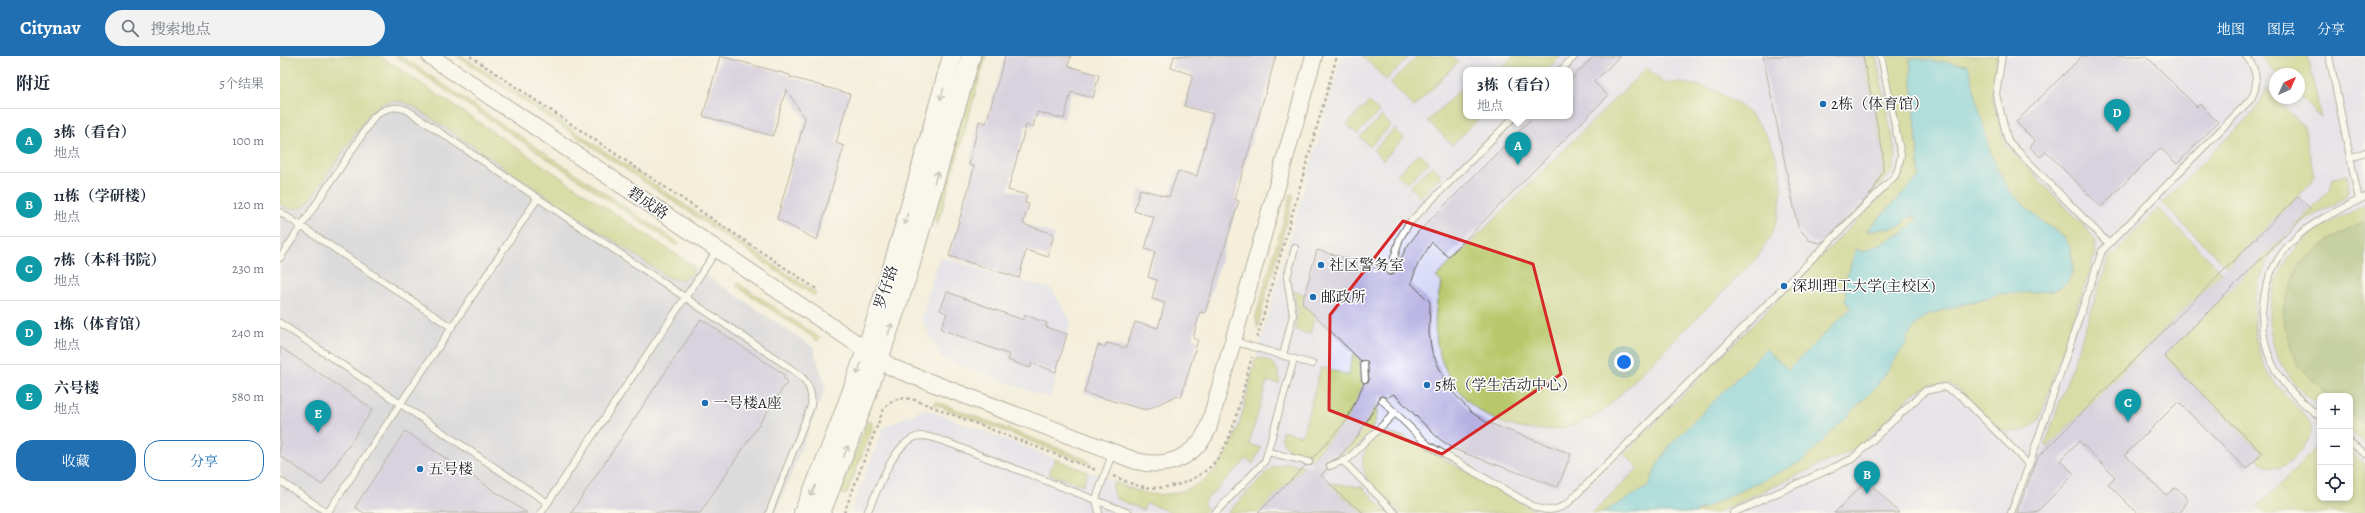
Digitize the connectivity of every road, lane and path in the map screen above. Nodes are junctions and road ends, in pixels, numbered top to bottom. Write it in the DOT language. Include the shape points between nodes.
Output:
graph roads {
  1 [pos="430,56"];
  2 [pos="470,56"];
  3 [pos="952,56"];
  4 [pos="971,56"];
  5 [pos="1314,56"];
  6 [pos="1337,56"];
  7 [pos="1575,56"];
  8 [pos="1880,56"];
  9 [pos="2002,56"];
  10 [pos="2246,56"];
  11 [pos="2329,56"];
  12 [pos="1564,67"];
  13 [pos="1512,119"];
  14 [pos="2365,152"];
  15 [pos="2350,159"];
  16 [pos="2365,197"];
  17 [pos="538,198"];
  18 [pos="2359,200"];
  19 [pos="280,212"];
  20 [pos="301,226"];
  21 [pos="2108,244"];
  22 [pos="1295,248"];
  23 [pos="717,250"];
  24 [pos="280,258"];
  25 [pos="1390,272"];
  26 [pos="818,290"];
  27 [pos="280,323"];
  28 [pos="451,327"];
  29 [pos="1259,331"];
  30 [pos="1233,341"];
  31 [pos="873,355"];
  32 [pos="1283,355"];
  33 [pos="1294,359"];
  34 [pos="1312,364"];
  35 [pos="1364,364"];
  36 [pos="1365,379"];
  37 [pos="1382,400"];
  38 [pos="400,404"];
  39 [pos="1395,413"];
  40 [pos="2317,414"];
  41 [pos="2353,444"];
  42 [pos="1113,452"];
  43 [pos="1268,452"];
  44 [pos="2365,454"];
  45 [pos="1309,462"];
  46 [pos="1344,462"];
  47 [pos="2029,465"];
  48 [pos="1330,466"];
  49 [pos="1093,469"];
  50 [pos="280,480"];
  51 [pos="1096,500"];
  52 [pos="548,503"];
  53 [pos="328,513"];
  54 [pos="541,513"];
  55 [pos="769,513"];
  56 [pos="803,513"];
  57 [pos="821,513"];
  58 [pos="844,513"];
  59 [pos="867,513"];
  60 [pos="1099,513"];
  61 [pos="1128,513"];
  62 [pos="1215,513"];
  63 [pos="1395,513"];
  64 [pos="1733,513"];
  65 [pos="2011,513"];
  1 -- 23 [label="street, 碧成路"];
  2 -- 26 [label="path"];
  3 -- 31 [label="main road, 罗仔路, one-way" via="891,273"];
  31 -- 4 [label="main road, 罗仔路, one-way" via="907,277"];
  5 -- 30 [label="street, 碧成路"];
  6 -- 29 [label="path"];
  7 -- 12 [label="lane"];
  8 -- 39 [label="lane" via="1901,155 1894,177 1568,503 1553,510 1533,506 1428,445"];
  9 -- 21 [label="lane" via="1996,94 2008,141"];
  10 -- 21 [label="lane" via="2256,75 2256,88 2251,99"];
  11 -- 15 [label="lane"];
  13 -- 25 [label="lane" via="1409,223 1400,238"];
  14 -- 15 [label="lane"];
  15 -- 18 [label="lane"];
  16 -- 18 [label="lane"];
  17 -- 20 [label="lane" via="415,115 400,107 392,107 374,117"];
  17 -- 28 [label="lane"];
  17 -- 55 [label="lane" via="806,380 812,397 811,406"];
  18 -- 40 [label="lane" via="2307,228 2291,242 2272,271 2263,300 2264,338 2272,364 2290,391"];
  19 -- 20 [label="lane"];
  20 -- 24 [label="lane"];
  20 -- 28 [label="lane"];
  21 -- 47 [label="lane" via="2098,259"];
  22 -- 32 [label="lane" via="1287,278 1293,315"];
  23 -- 31 [label="street, 碧成路"];
  23 -- 52 [label="lane"];
  27 -- 38 [label="lane"];
  28 -- 38 [label="lane"];
  30 -- 32 [label="lane"];
  30 -- 42 [label="street, 碧成路" via="1208,429 1193,450 1176,461 1156,464 1136,461"];
  31 -- 42 [label="street, 碧成路" via="893,368"];
  31 -- 56 [label="main road, 罗仔路, one-way"];
  57 -- 31 [label="main road, 罗仔路, one-way"];
  32 -- 33 [label="lane"];
  33 -- 34 [label="lane"];
  33 -- 43 [label="lane"];
  35 -- 36 [label="lane"];
  37 -- 39 [label="lane"];
  38 -- 52 [label="lane"];
  38 -- 53 [label="lane"];
  39 -- 46 [label="lane"];
  41 -- 44 [label="lane"];
  42 -- 51 [label="lane"];
  43 -- 45 [label="lane"];
  43 -- 62 [label="lane" via="1261,467"];
  46 -- 48 [label="lane"];
  46 -- 63 [label="lane"];
  47 -- 64 [label="lane" via="1961,396 1948,389 1934,388 1916,397 1852,459"];
  47 -- 65 [label="lane"];
  49 -- 58 [label="path" via="915,400 900,398 891,402 882,414"];
  50 -- 53 [label="lane"];
  51 -- 59 [label="lane" via="945,442 922,436 908,440 898,449"];
  51 -- 60 [label="lane"];
  51 -- 61 [label="lane"];
  52 -- 54 [label="lane"];
}
